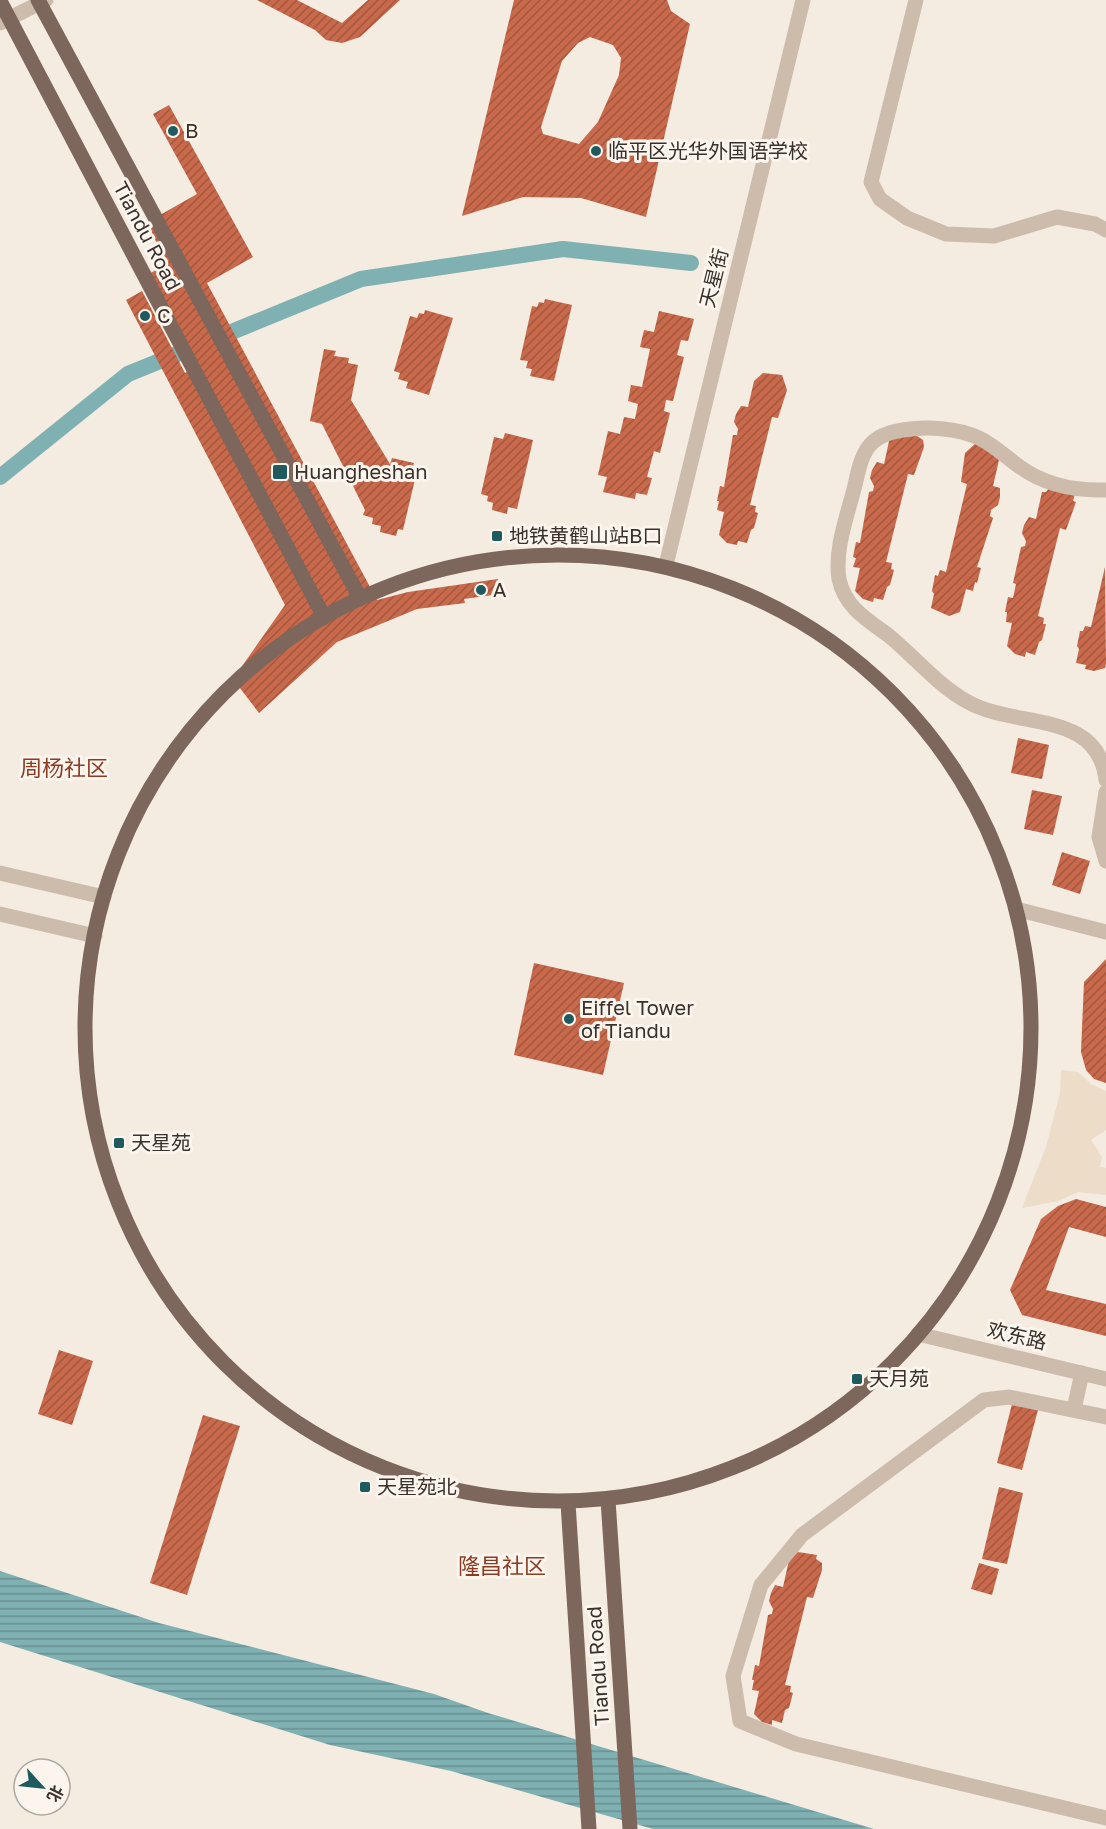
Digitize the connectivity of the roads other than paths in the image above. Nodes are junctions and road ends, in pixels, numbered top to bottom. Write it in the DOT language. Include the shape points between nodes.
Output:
graph roads {
  1 [pos="803,0"];
  2 [pos="916,0"];
  3 [pos="42,1"];
  4 [pos="3,9"];
  5 [pos="1106,230"];
  6 [pos="1106,490"];
  7 [pos="666,565"];
  8 [pos="360,598"];
  9 [pos="324,617"];
  10 [pos="1106,780"];
  11 [pos="1106,792"];
  12 [pos="1106,861"];
  13 [pos="0,873"];
  14 [pos="104,897"];
  15 [pos="1016,909"];
  16 [pos="0,914"];
  17 [pos="1106,932"];
  18 [pos="95,936"];
  19 [pos="918,1334"];
  20 [pos="1082,1373"];
  21 [pos="1106,1379"];
  22 [pos="1074,1409"];
  23 [pos="1106,1417"];
  24 [pos="608,1500"];
  25 [pos="568,1503"];
  26 [pos="1106,1818"];
  27 [pos="590,1829"];
  28 [pos="630,1829"];
  1 -- 7 [label="street, 天星街"];
  2 -- 5 [label="street" via="871,182 880,199 907,218 946,234 994,236 1057,217"];
  3 -- 4 [label="street"];
  3 -- 8 [label="main road, Tiandu Road"];
  4 -- 9 [label="main road, Tiandu Road"];
  6 -- 10 [label="street" via="1064,487 1045,481 981,439 964,433 932,428 886,433 866,449 858,470 838,560 839,578 849,605 906,651 940,685 986,710 1079,734 1101,756"];
  7 -- 8 [label="main road" via="605,555 502,556 445,567"];
  7 -- 15 [label="main road" via="755,595 812,626 865,664 905,703 945,752 970,792 996,844"];
  8 -- 9 [label="main road"];
  9 -- 14 [label="main road" via="258,662 194,726 164,766 139,810"];
  11 -- 12 [label="street" via="1099,837"];
  13 -- 14 [label="street"];
  14 -- 18 [label="main road"];
  15 -- 17 [label="street"];
  15 -- 19 [label="main road" via="1031,1003 1031,1052 1017,1141 979,1243"];
  16 -- 18 [label="street"];
  18 -- 25 [label="main road" via="86,1004 86,1053 100,1148 114,1194 138,1246 177,1310 201,1340 242,1382 277,1410 370,1464 468,1494"];
  19 -- 20 [label="street, 欢东路"];
  19 -- 24 [label="main road" via="850,1400 776,1448 689,1483"];
  20 -- 21 [label="street, 欢东路"];
  20 -- 22 [label="street"];
  22 -- 23 [label="street"];
  22 -- 26 [label="street" via="1009,1397 984,1400 802,1535 761,1585 733,1676 740,1721 761,1732 796,1744"];
  24 -- 25 [label="main road"];
  24 -- 28 [label="main road, Tiandu Road"];
  25 -- 27 [label="main road, Tiandu Road"];
}
